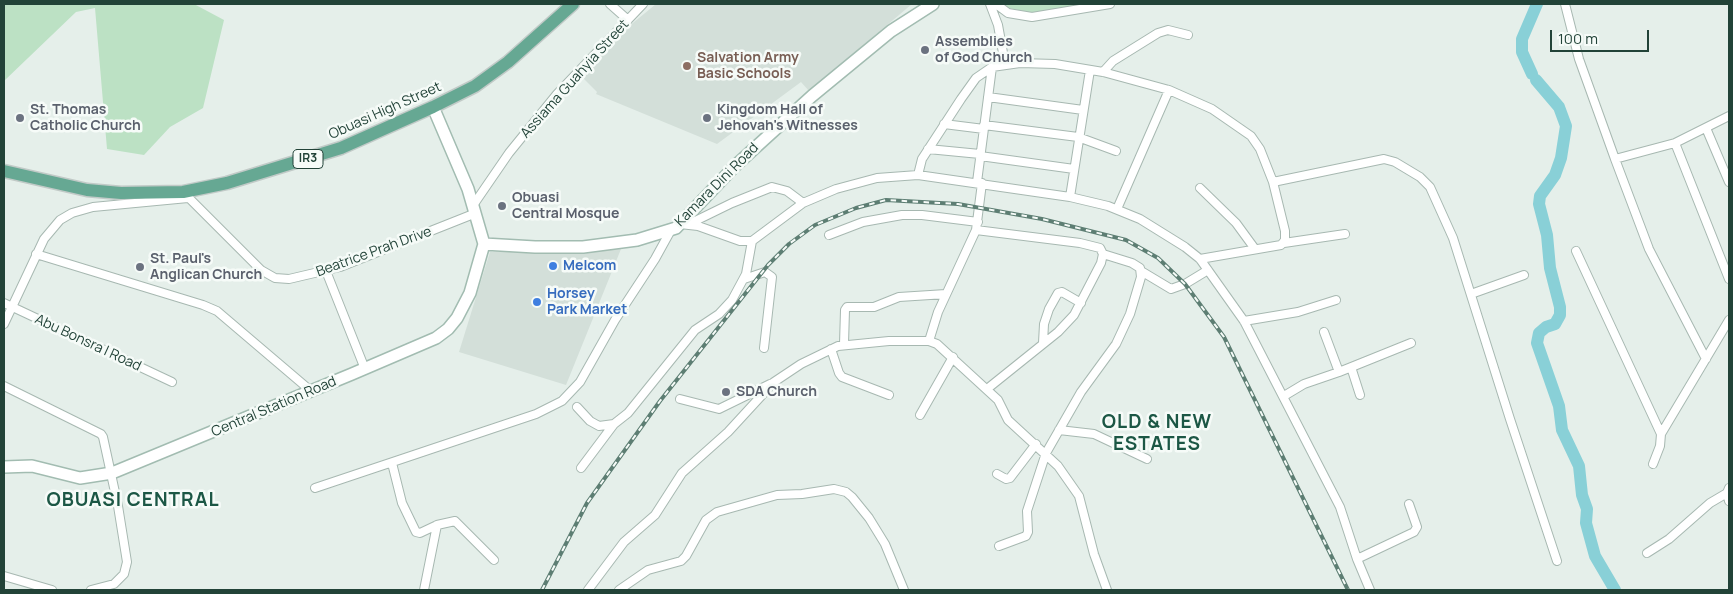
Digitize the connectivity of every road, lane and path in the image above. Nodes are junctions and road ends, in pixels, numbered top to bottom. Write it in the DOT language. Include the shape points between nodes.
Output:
graph roads {
  1 [pos="573,4"];
  2 [pos="610,4"];
  3 [pos="643,4"];
  4 [pos="933,4"];
  5 [pos="990,4"];
  6 [pos="996,4"];
  7 [pos="1110,4"];
  8 [pos="1565,4"];
  9 [pos="628,20"];
  10 [pos="1188,35"];
  11 [pos="1005,64"];
  12 [pos="992,67"];
  13 [pos="1090,70"];
  14 [pos="1103,72"];
  15 [pos="1169,90"];
  16 [pos="988,97"];
  17 [pos="433,107"];
  18 [pos="1083,110"];
  19 [pos="1729,116"];
  20 [pos="944,124"];
  21 [pos="984,127"];
  22 [pos="1706,128"];
  23 [pos="1078,137"];
  24 [pos="1675,143"];
  25 [pos="928,148"];
  26 [pos="1116,151"];
  27 [pos="980,155"];
  28 [pos="1615,159"];
  29 [pos="1074,169"];
  30 [pos="4,171"];
  31 [pos="918,175"];
  32 [pos="980,182"];
  33 [pos="1273,182"];
  34 [pos="1729,182"];
  35 [pos="1200,188"];
  36 [pos="185,195"];
  37 [pos="1070,196"];
  38 [pos="804,203"];
  39 [pos="475,209"];
  40 [pos="1117,209"];
  41 [pos="680,226"];
  42 [pos="977,226"];
  43 [pos="1345,234"];
  44 [pos="829,235"];
  45 [pos="752,242"];
  46 [pos="1284,243"];
  47 [pos="484,244"];
  48 [pos="1255,249"];
  49 [pos="1576,251"];
  50 [pos="36,254"];
  51 [pos="1103,254"];
  52 [pos="1200,259"];
  53 [pos="1208,270"];
  54 [pos="326,271"];
  55 [pos="1141,271"];
  56 [pos="1524,275"];
  57 [pos="744,279"];
  58 [pos="1729,279"];
  59 [pos="946,294"];
  60 [pos="1471,294"];
  61 [pos="1336,300"];
  62 [pos="4,303"];
  63 [pos="1081,303"];
  64 [pos="12,307"];
  65 [pos="1729,320"];
  66 [pos="1244,321"];
  67 [pos="4,324"];
  68 [pos="1324,332"];
  69 [pos="929,341"];
  70 [pos="1043,343"];
  71 [pos="1411,343"];
  72 [pos="844,344"];
  73 [pos="764,348"];
  74 [pos="831,350"];
  75 [pos="953,357"];
  76 [pos="1706,359"];
  77 [pos="1351,367"];
  78 [pos="365,369"];
  79 [pos="1338,372"];
  80 [pos="172,382"];
  81 [pos="774,382"];
  82 [pos="4,386"];
  83 [pos="987,389"];
  84 [pos="311,392"];
  85 [pos="889,395"];
  86 [pos="1360,395"];
  87 [pos="1284,396"];
  88 [pos="680,399"];
  89 [pos="577,407"];
  90 [pos="920,415"];
  91 [pos="614,424"];
  92 [pos="1059,430"];
  93 [pos="1661,434"];
  94 [pos="1036,444"];
  95 [pos="1046,453"];
  96 [pos="1147,459"];
  97 [pos="392,462"];
  98 [pos="1653,464"];
  99 [pos="4,467"];
  100 [pos="581,468"];
  101 [pos="112,473"];
  102 [pos="997,474"];
  103 [pos="315,488"];
  104 [pos="1728,494"];
  105 [pos="1409,504"];
  106 [pos="437,526"];
  107 [pos="999,546"];
  108 [pos="1647,553"];
  109 [pos="1357,558"];
  110 [pos="494,560"];
  111 [pos="1558,561"];
  112 [pos="4,576"];
  113 [pos="52,590"];
  114 [pos="91,590"];
  115 [pos="424,590"];
  116 [pos="588,590"];
  117 [pos="619,590"];
  118 [pos="904,590"];
  119 [pos="1107,590"];
  120 [pos="1370,590"];
  1 -- 17 [label="main road, Obuasi High Street / IR3" via="487,78"];
  2 -- 9 [label="street"];
  3 -- 9 [label="street, Assiama Guahyia Street"];
  4 -- 41 [label="street, Kamara Dini Road" via="891,31 812,96 735,166"];
  5 -- 11 [label="street"];
  6 -- 7 [label="street" via="1016,16 1032,17"];
  8 -- 28 [label="street" via="1579,59"];
  9 -- 39 [label="street, Assiama Guahyia Street" via="557,94 509,153"];
  10 -- 14 [label="street" via="1168,30 1158,32 1113,61"];
  11 -- 12 [label="street"];
  11 -- 13 [label="street" via="1037,62"];
  12 -- 16 [label="street"];
  12 -- 20 [label="street" via="976,78"];
  13 -- 14 [label="street"];
  13 -- 18 [label="street"];
  14 -- 15 [label="street"];
  15 -- 33 [label="street" via="1212,109 1242,128 1259,147"];
  15 -- 40 [label="street"];
  16 -- 18 [label="street"];
  16 -- 21 [label="street"];
  17 -- 36 [label="main road, Obuasi High Street / IR3" via="319,156"];
  17 -- 39 [label="street"];
  18 -- 23 [label="street"];
  19 -- 22 [label="street"];
  20 -- 21 [label="street"];
  20 -- 25 [label="street"];
  21 -- 23 [label="street"];
  21 -- 27 [label="street"];
  22 -- 24 [label="street"];
  22 -- 34 [label="street"];
  23 -- 26 [label="street"];
  23 -- 29 [label="street"];
  24 -- 28 [label="street"];
  24 -- 58 [label="street"];
  25 -- 27 [label="street"];
  25 -- 31 [label="street"];
  27 -- 29 [label="street"];
  27 -- 32 [label="street"];
  28 -- 76 [label="street" via="1650,249"];
  29 -- 37 [label="street"];
  30 -- 36 [label="main road, Obuasi High Street / IR3" via="105,192"];
  31 -- 32 [label="street"];
  31 -- 38 [label="street" via="854,183"];
  32 -- 37 [label="street"];
  32 -- 42 [label="street"];
  33 -- 46 [label="street" via="1285,231"];
  33 -- 60 [label="street" via="1384,159 1395,162 1430,187 1453,238"];
  35 -- 48 [label="street" via="1236,223"];
  36 -- 50 [label="street" via="81,209 60,220"];
  36 -- 54 [label="street, Beatrice Prah Drive" via="261,270 275,278 289,280"];
  37 -- 40 [label="street"];
  38 -- 41 [label="street" via="787,191 772,187"];
  38 -- 45 [label="street"];
  39 -- 47 [label="street"];
  39 -- 54 [label="street, Beatrice Prah Drive"];
  40 -- 52 [label="street" via="1163,232"];
  41 -- 45 [label="street"];
  41 -- 47 [label="street, Kamara Dini Road" via="637,240 583,247"];
  41 -- 97 [label="street" via="615,320 580,382 562,402 536,414"];
  42 -- 44 [label="street" via="922,214 902,215 870,220"];
  42 -- 51 [label="street" via="1080,243 1100,248"];
  42 -- 59 [label="street"];
  43 -- 46 [label="street"];
  45 -- 57 [label="street"];
  46 -- 48 [label="street"];
  47 -- 78 [label="street, Central Station Road" via="470,293 448,329 436,338"];
  48 -- 52 [label="street"];
  49 -- 93 [label="street"];
  50 -- 64 [label="street"];
  50 -- 84 [label="street" via="217,311"];
  51 -- 55 [label="street" via="1132,262"];
  51 -- 63 [label="street"];
  52 -- 53 [label="street"];
  53 -- 55 [label="street" via="1171,289"];
  53 -- 66 [label="street"];
  54 -- 78 [label="street"];
  55 -- 92 [label="street" via="1130,314 1116,344 1081,392"];
  56 -- 60 [label="street"];
  57 -- 73 [label="street" via="765,272 772,277"];
  57 -- 91 [label="street" via="726,307 699,325 636,406"];
  59 -- 69 [label="street"];
  59 -- 72 [label="street" via="900,297 874,307 847,307"];
  60 -- 111 [label="street"];
  61 -- 66 [label="street" via="1298,312"];
  62 -- 64 [label="street, Abu Bonsra I Road"];
  63 -- 70 [label="street" via="1068,322"];
  63 -- 70 [label="street" via="1062,292 1058,293 1044,324"];
  64 -- 67 [label="street"];
  64 -- 80 [label="street, Abu Bonsra I Road"];
  65 -- 76 [label="street"];
  66 -- 87 [label="street"];
  68 -- 79 [label="street"];
  69 -- 72 [label="street"];
  69 -- 75 [label="street"];
  70 -- 83 [label="street"];
  71 -- 77 [label="street"];
  72 -- 74 [label="street"];
  74 -- 81 [label="street"];
  74 -- 85 [label="street" via="842,377"];
  75 -- 83 [label="street"];
  75 -- 90 [label="street"];
  76 -- 93 [label="street"];
  77 -- 79 [label="street"];
  77 -- 86 [label="street"];
  78 -- 84 [label="street, Central Station Road"];
  79 -- 87 [label="street" via="1304,384"];
  81 -- 88 [label="street" via="719,409"];
  81 -- 116 [label="street" via="728,432 682,473 655,515 624,542"];
  82 -- 101 [label="street" via="102,434"];
  83 -- 94 [label="street" via="1008,420"];
  84 -- 101 [label="street, Central Station Road"];
  87 -- 109 [label="street" via="1340,507"];
  89 -- 91 [label="street" via="595,425"];
  91 -- 100 [label="street"];
  92 -- 95 [label="street"];
  92 -- 96 [label="street" via="1094,434"];
  93 -- 98 [label="street"];
  94 -- 95 [label="street"];
  94 -- 102 [label="street" via="1010,478"];
  95 -- 107 [label="street" via="1027,511 1026,536"];
  95 -- 119 [label="street" via="1079,496"];
  97 -- 103 [label="street"];
  97 -- 106 [label="street" via="402,503 416,532"];
  99 -- 101 [label="street, Central Station Road" via="32,466 80,478"];
  101 -- 114 [label="street" via="127,562 124,574 114,584"];
  104 -- 108 [label="street" via="1710,502 1669,539"];
  105 -- 109 [label="street" via="1417,527 1414,532"];
  106 -- 110 [label="street" via="455,521"];
  106 -- 115 [label="street"];
  109 -- 120 [label="street"];
  112 -- 113 [label="street"];
  117 -- 118 [label="street" via="648,570 681,560 706,520 717,512 777,494 834,489 846,492 869,518 885,544"];
}
